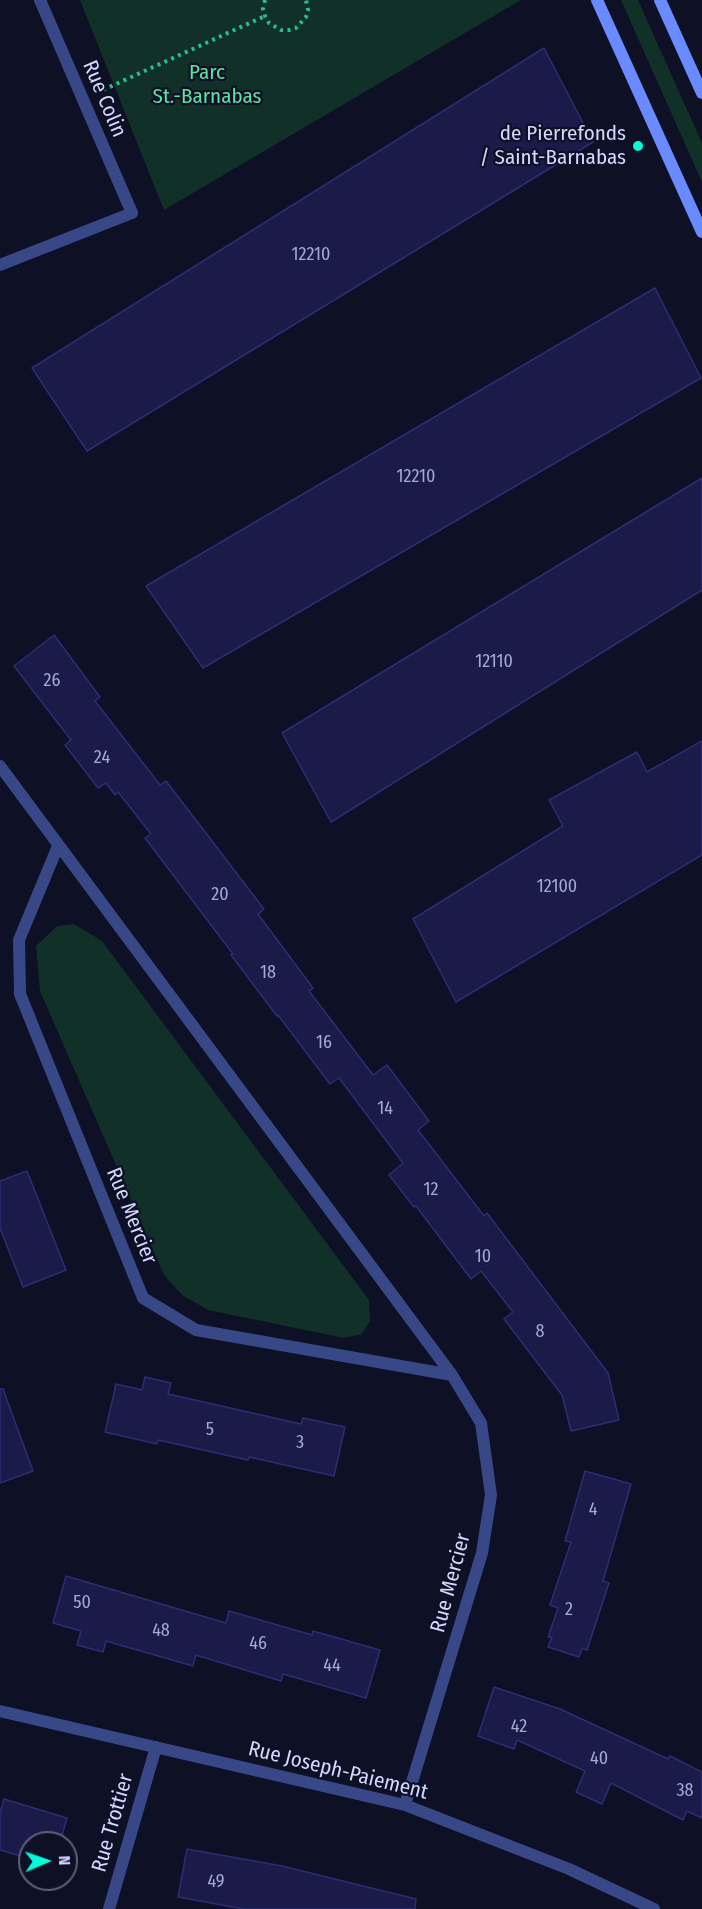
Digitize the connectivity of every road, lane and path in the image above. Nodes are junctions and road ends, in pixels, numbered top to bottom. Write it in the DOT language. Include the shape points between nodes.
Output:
graph roads {
  1 [pos="40,0"];
  2 [pos="265,0"];
  3 [pos="306,0"];
  4 [pos="597,0"];
  5 [pos="660,0"];
  6 [pos="265,16"];
  7 [pos="702,93"];
  8 [pos="83,99"];
  9 [pos="702,232"];
  10 [pos="0,265"];
  11 [pos="0,766"];
  12 [pos="58,846"];
  13 [pos="452,1375"];
  14 [pos="0,1711"];
  15 [pos="156,1747"];
  16 [pos="405,1805"];
  17 [pos="109,1909"];
  18 [pos="654,1909"];
  1 -- 8 [label="street, Rue Colin"];
  2 -- 6 [label="path"];
  3 -- 6 [label="path" via="306,17 296,28 281,30"];
  4 -- 9 [label="main road"];
  5 -- 7 [label="main road"];
  6 -- 8 [label="path"];
  8 -- 10 [label="street, Rue Colin" via="132,213"];
  11 -- 12 [label="street, Rue Mercier"];
  12 -- 13 [label="street, Rue Mercier"];
  12 -- 13 [label="street, Rue Mercier" via="19,940 20,994 143,1299 196,1330"];
  13 -- 16 [label="street, Rue Mercier" via="481,1423 491,1495 482,1553"];
  14 -- 15 [label="street, Rue Joseph-Paiement"];
  15 -- 16 [label="street, Rue Joseph-Paiement"];
  15 -- 17 [label="street, Rue Trottier"];
  16 -- 18 [label="street, Rue Joseph-Paiement" via="569,1869"];
}
